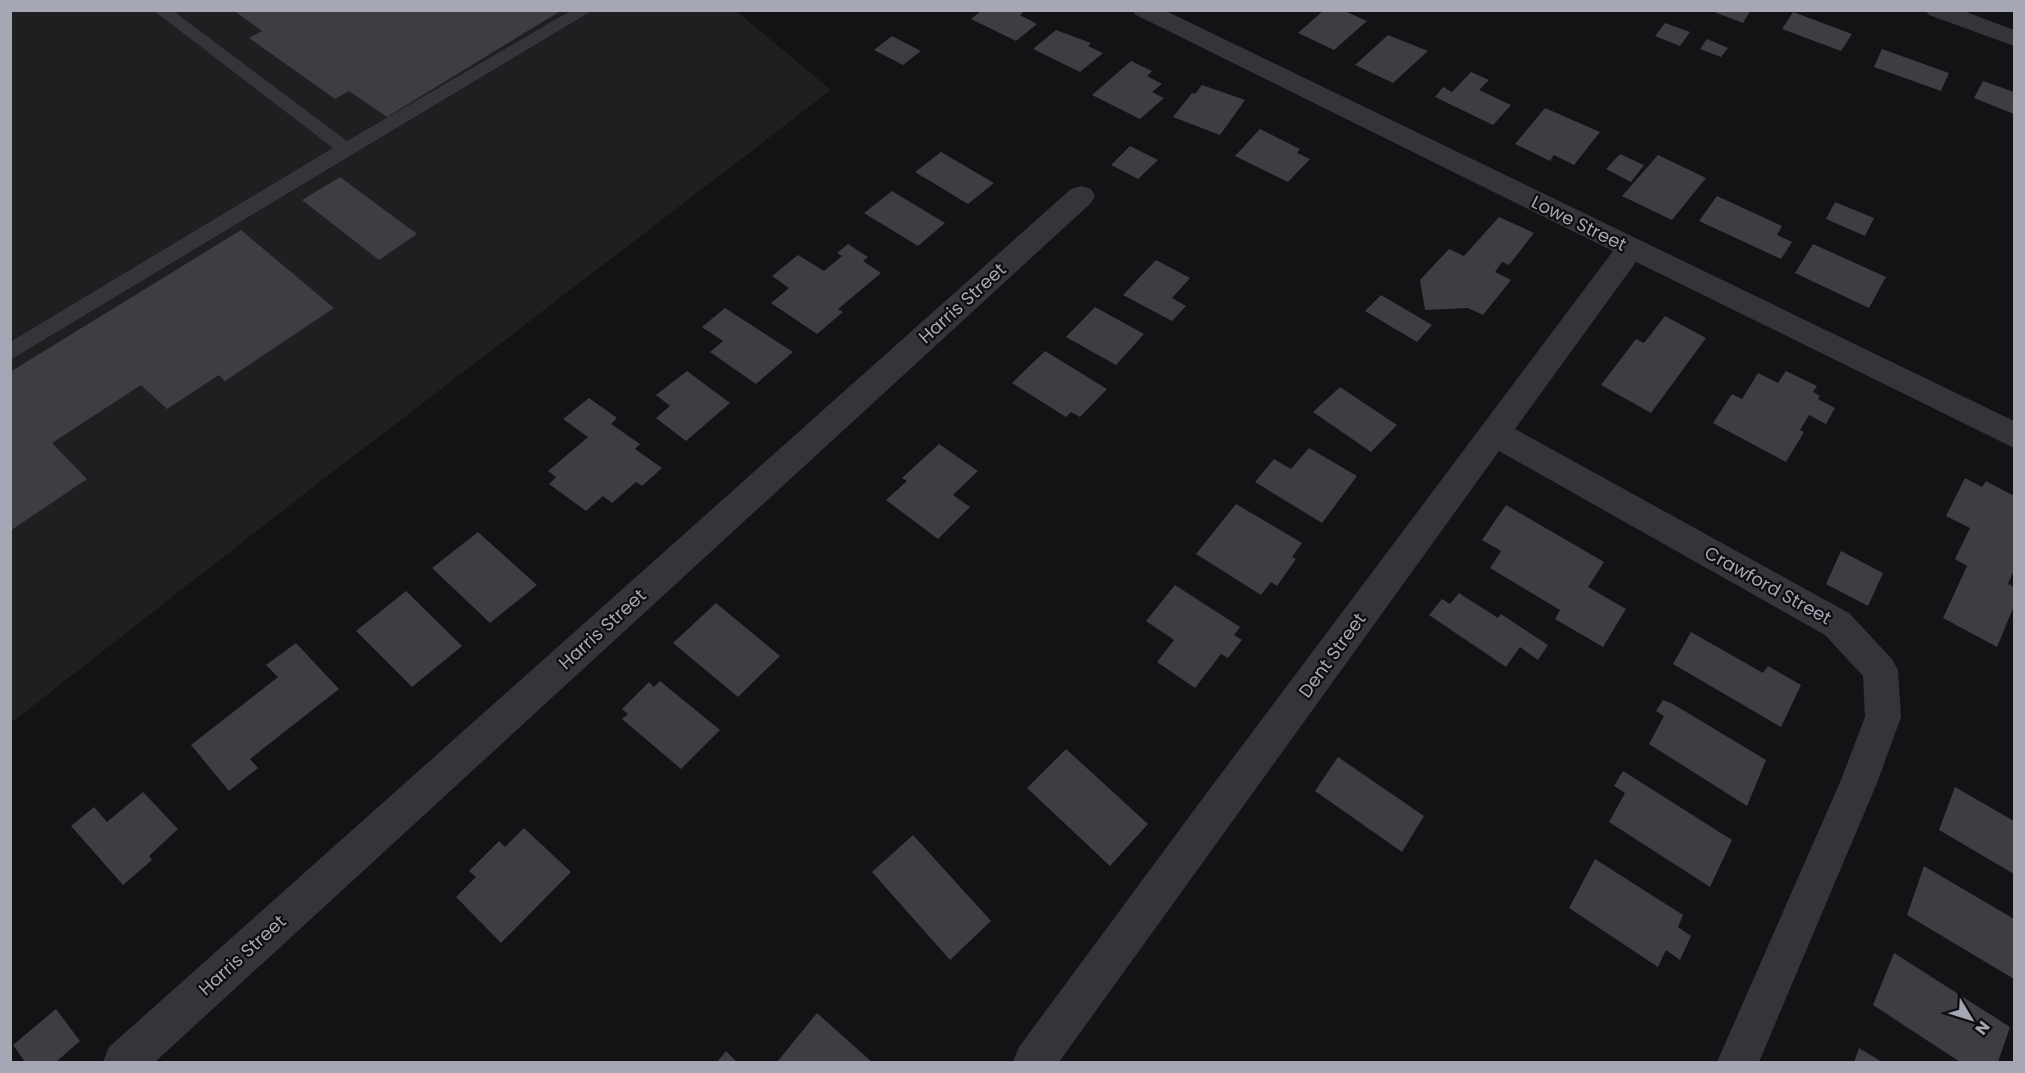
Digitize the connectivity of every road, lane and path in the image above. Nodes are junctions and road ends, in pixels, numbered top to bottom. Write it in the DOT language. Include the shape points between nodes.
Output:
graph roads {
  1 [pos="160,10"];
  2 [pos="585,10"];
  3 [pos="1143,10"];
  4 [pos="1937,10"];
  5 [pos="2014,38"];
  6 [pos="346,149"];
  7 [pos="1081,196"];
  8 [pos="1631,248"];
  9 [pos="10,352"];
  10 [pos="1495,433"];
  11 [pos="2014,435"];
  12 [pos="124,1062"];
  13 [pos="1034,1062"];
  14 [pos="1738,1062"];
  1 -- 6 [label="lane"];
  2 -- 6 [label="lane"];
  3 -- 8 [label="street, Lowe Street"];
  4 -- 5 [label="street"];
  6 -- 9 [label="lane"];
  7 -- 12 [label="street, Harris Street"];
  8 -- 10 [label="street, Dent Street"];
  8 -- 11 [label="street, Lowe Street"];
  10 -- 13 [label="street, Dent Street"];
  10 -- 14 [label="street, Crawford Street" via="1837,624 1880,670 1883,717"];
}
